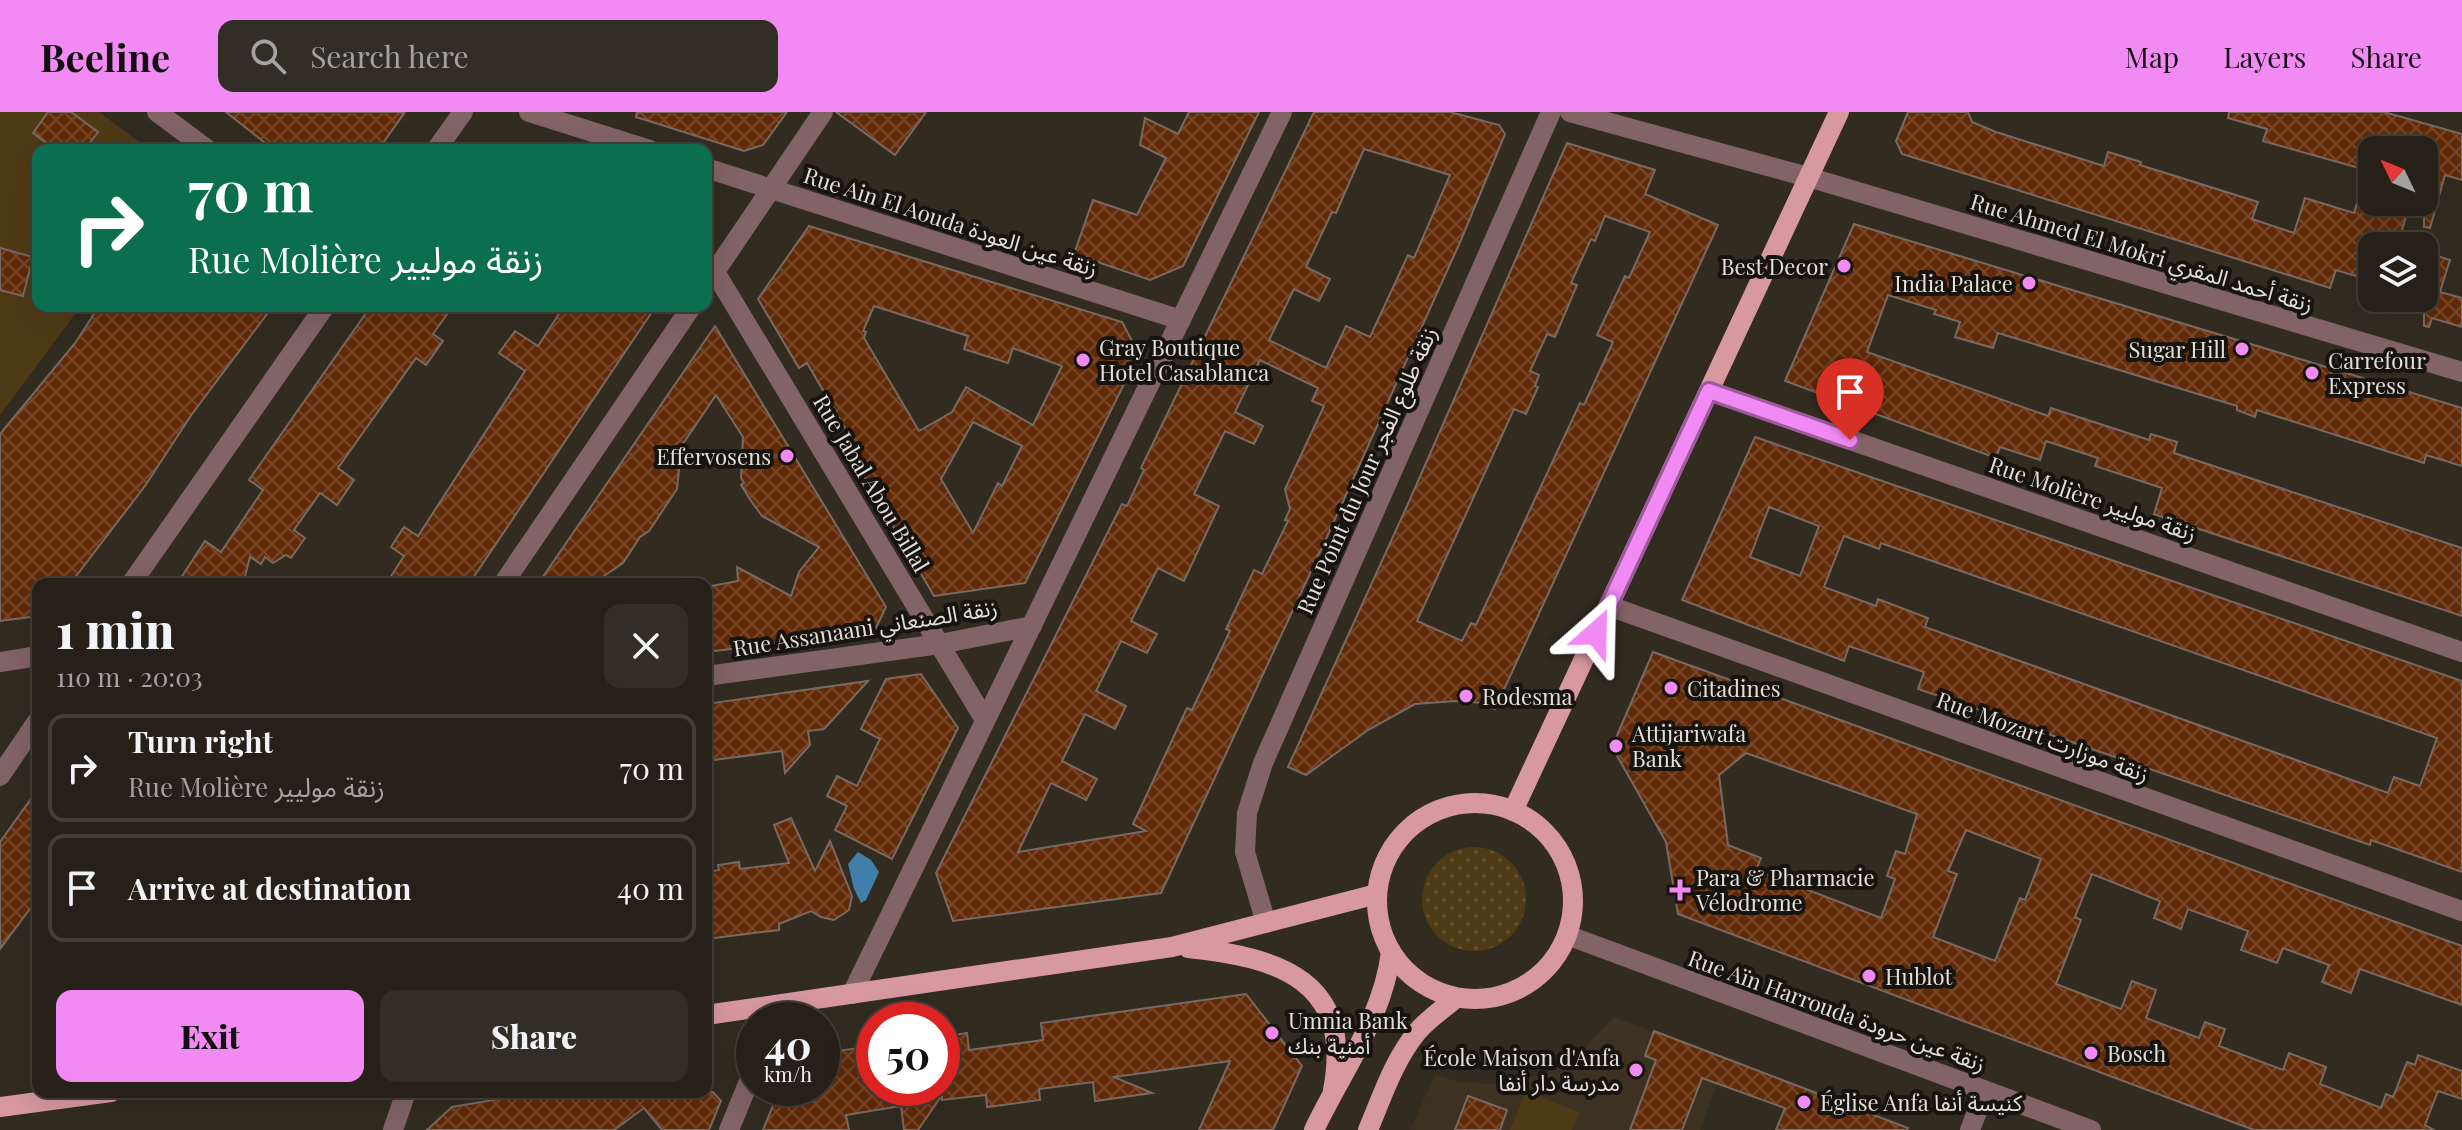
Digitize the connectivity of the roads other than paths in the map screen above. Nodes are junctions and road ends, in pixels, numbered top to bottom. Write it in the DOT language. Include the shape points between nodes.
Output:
graph roads {
  1 [pos="157,112"];
  2 [pos="463,112"];
  3 [pos="529,112"];
  4 [pos="823,112"];
  5 [pos="1282,112"];
  6 [pos="1551,112"];
  7 [pos="1570,112"];
  8 [pos="1839,112"];
  9 [pos="200,144"];
  10 [pos="440,144"];
  11 [pos="631,144"];
  12 [pos="712,170"];
  13 [pos="1808,177"];
  14 [pos="772,188"];
  15 [pos="712,275"];
  16 [pos="712,281"];
  17 [pos="321,312"];
  18 [pos="688,312"];
  19 [pos="1181,320"];
  20 [pos="2462,372"];
  21 [pos="1709,391"];
  22 [pos="135,578"];
  23 [pos="507,578"];
  24 [pos="1609,606"];
  25 [pos="1032,626"];
  26 [pos="940,644"];
  27 [pos="2462,652"];
  28 [pos="32,657"];
  29 [pos="0,662"];
  30 [pos="712,675"];
  31 [pos="985,720"];
  32 [pos="32,729"];
  33 [pos="0,776"];
  34 [pos="1513,811"];
  35 [pos="1377,894"];
  36 [pos="2462,911"];
  37 [pos="1266,923"];
  38 [pos="1567,935"];
  39 [pos="1172,947"];
  40 [pos="1391,952"];
  41 [pos="852,994"];
  42 [pos="1456,998"];
  43 [pos="820,1002"];
  44 [pos="736,1014"];
  45 [pos="712,1015"];
  46 [pos="1333,1090"];
  47 [pos="1985,1091"];
  48 [pos="67,1098"];
  49 [pos="404,1098"];
  50 [pos="739,1106"];
  51 [pos="0,1107"];
  52 [pos="393,1130"];
  53 [pos="729,1130"];
  54 [pos="1314,1130"];
  55 [pos="1368,1130"];
  56 [pos="1970,1130"];
  57 [pos="2091,1130"];
  1 -- 9 [label="street"];
  2 -- 10 [label="street"];
  3 -- 11 [label="street"];
  4 -- 14 [label="street"];
  5 -- 19 [label="street"];
  6 -- 37 [label="street, Rue Point du Jour زنقة طلوع الفجر" via="1263,763 1247,813 1245,852"];
  7 -- 13 [label="street, Rue Ahmed El Mokri زنقة أحمد المقري"];
  8 -- 13 [label="main road"];
  12 -- 14 [label="street, Rue Ain El Aouda زنقة عين العودة"];
  13 -- 20 [label="street, Rue Ahmed El Mokri زنقة أحمد المقري"];
  13 -- 21 [label="main road"];
  14 -- 15 [label="street"];
  14 -- 19 [label="street, Rue Ain El Aouda زنقة عين العودة"];
  16 -- 26 [label="street, Rue Jabal Abou Billal"];
  17 -- 22 [label="street"];
  18 -- 23 [label="street"];
  19 -- 25 [label="street"];
  21 -- 24 [label="main road"];
  21 -- 27 [label="street, Rue Molière زنقة موليير"];
  24 -- 34 [label="main road"];
  24 -- 36 [label="street, Rue Mozart زنقة موزارت"];
  25 -- 26 [label="street, Rue Assanaani زنقة الصنعاني"];
  25 -- 31 [label="street"];
  26 -- 30 [label="street, Rue Assanaani زنقة الصنعاني"];
  26 -- 31 [label="street, Rue Jabal Abou Billal"];
  28 -- 29 [label="street"];
  31 -- 41 [label="street"];
  32 -- 33 [label="street"];
  34 -- 35 [label="main road" via="1471,804 1429,815 1391,852"];
  34 -- 38 [label="main road" via="1544,832 1566,866 1573,896"];
  35 -- 37 [label="main road"];
  35 -- 40 [label="main road" via="1379,921"];
  37 -- 39 [label="main road"];
  38 -- 42 [label="main road" via="1549,965 1522,987 1490,998"];
  38 -- 47 [label="street, Rue Aïn Harrouda زنقة عين حرودة"];
  39 -- 41 [label="main road"];
  39 -- 46 [label="main road" via="1230,953 1277,966 1310,989 1333,1023"];
  40 -- 42 [label="main road" via="1416,980"];
  40 -- 46 [label="main road" via="1376,1014"];
  41 -- 43 [label="main road"];
  42 -- 55 [label="main road" via="1408,1045"];
  44 -- 45 [label="main road"];
  46 -- 54 [label="main road"];
  47 -- 56 [label="street"];
  47 -- 57 [label="street, Rue Aïn Harrouda زنقة عين حرودة"];
  48 -- 51 [label="main road"];
  49 -- 52 [label="street"];
  50 -- 53 [label="street"];
}
